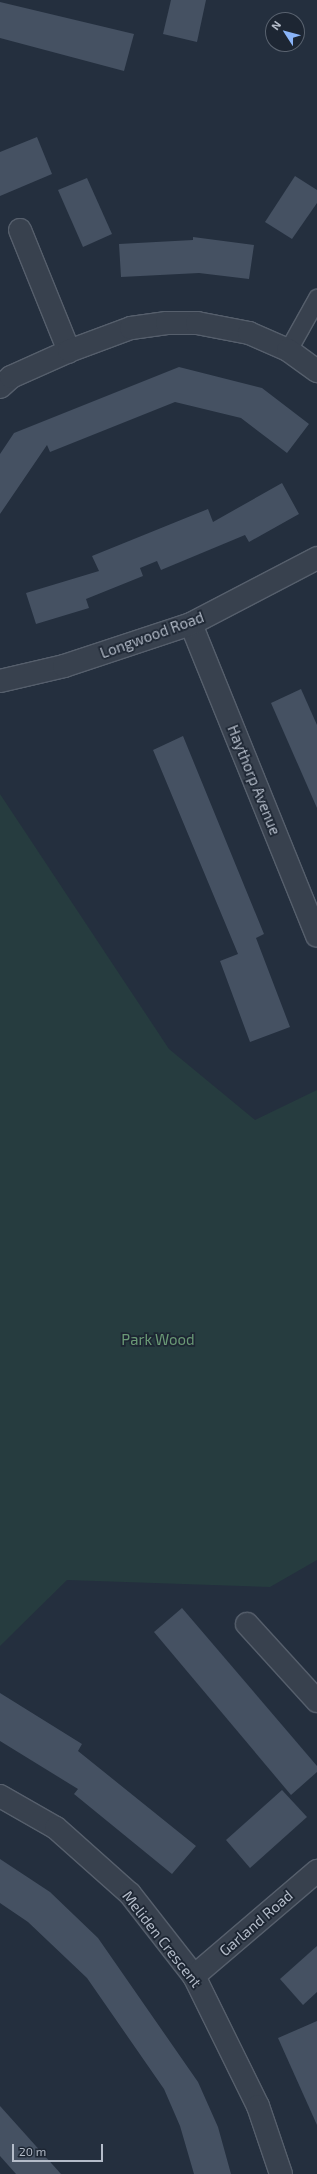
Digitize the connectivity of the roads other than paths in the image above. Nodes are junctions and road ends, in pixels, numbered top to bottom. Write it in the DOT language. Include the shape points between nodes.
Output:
graph roads {
  1 [pos="20,230"];
  2 [pos="317,298"];
  3 [pos="69,350"];
  4 [pos="288,350"];
  5 [pos="317,371"];
  6 [pos="0,386"];
  7 [pos="317,558"];
  8 [pos="191,624"];
  9 [pos="0,680"];
  10 [pos="317,936"];
  11 [pos="247,1624"];
  12 [pos="317,1701"];
  13 [pos="0,1796"];
  14 [pos="317,1870"];
  15 [pos="194,1976"];
  16 [pos="281,2174"];
  1 -- 3 [label="street"];
  2 -- 4 [label="lane"];
  3 -- 4 [label="street" via="131,328 197,322 249,333"];
  3 -- 6 [label="street" via="11,377"];
  4 -- 5 [label="street"];
  7 -- 8 [label="street, Longwood Road"];
  8 -- 9 [label="street, Longwood Road" via="64,666"];
  8 -- 10 [label="street, Haythorp Avenue"];
  11 -- 12 [label="street"];
  13 -- 15 [label="street, Meliden Crescent" via="56,1828 130,1894"];
  14 -- 15 [label="street, Garland Road"];
  15 -- 16 [label="street, Meliden Crescent" via="258,2106"];
}
